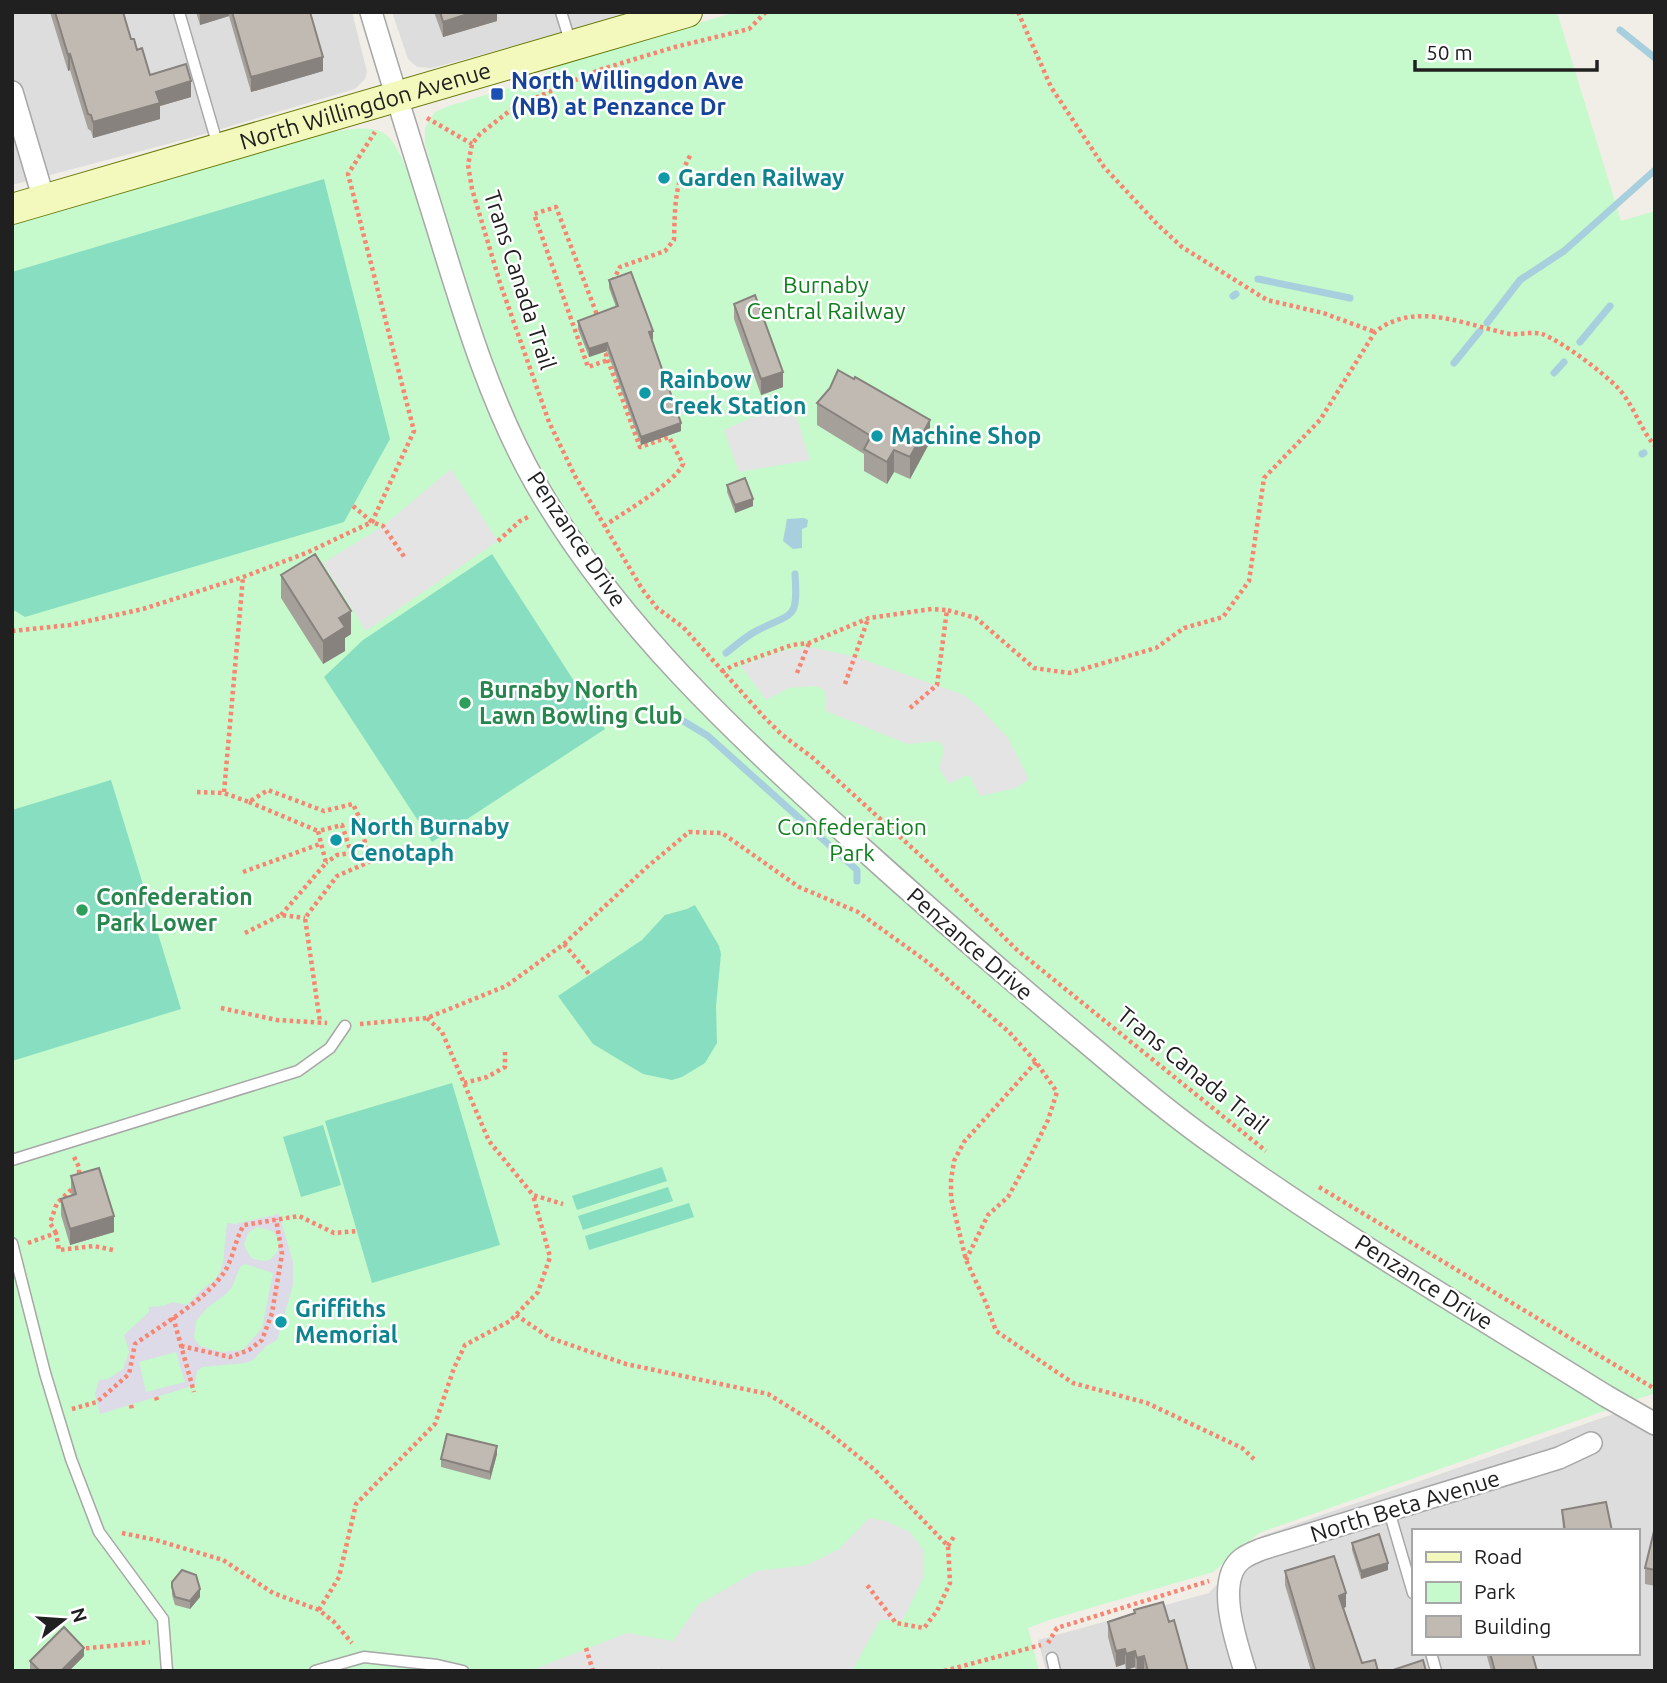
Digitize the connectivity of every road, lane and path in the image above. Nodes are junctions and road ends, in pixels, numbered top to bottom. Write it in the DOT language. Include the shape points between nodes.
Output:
graph roads {
  1 [pos="179,12"];
  2 [pos="371,12"];
  3 [pos="561,12"];
  4 [pos="687,12"];
  5 [pos="766,12"];
  6 [pos="1018,12"];
  7 [pos="572,46"];
  8 [pos="12,92"];
  9 [pos="396,97"];
  10 [pos="429,119"];
  11 [pos="377,129"];
  12 [pos="472,144"];
  13 [pos="218,149"];
  14 [pos="691,154"];
  15 [pos="44,200"];
  16 [pos="12,209"];
  17 [pos="615,290"];
  18 [pos="606,317"];
  19 [pos="1375,332"];
  20 [pos="615,351"];
  21 [pos="608,360"];
  22 [pos="1655,446"];
  23 [pos="353,506"];
  24 [pos="372,522"];
  25 [pos="540,522"];
  26 [pos="604,526"];
  27 [pos="498,541"];
  28 [pos="405,558"];
  29 [pos="243,577"];
  30 [pos="947,610"];
  31 [pos="869,618"];
  32 [pos="12,631"];
  33 [pos="809,643"];
  34 [pos="722,672"];
  35 [pos="797,673"];
  36 [pos="845,684"];
  37 [pos="909,708"];
  38 [pos="197,792"];
  39 [pos="225,793"];
  40 [pos="249,802"];
  41 [pos="318,831"];
  42 [pos="320,844"];
  43 [pos="326,863"];
  44 [pos="243,872"];
  45 [pos="281,915"];
  46 [pos="305,918"];
  47 [pos="245,933"];
  48 [pos="564,944"];
  49 [pos="589,974"];
  50 [pos="221,1009"];
  51 [pos="426,1018"];
  52 [pos="320,1022"];
  53 [pos="345,1026"];
  54 [pos="505,1052"];
  55 [pos="1036,1062"];
  56 [pos="464,1083"];
  57 [pos="68,1143"];
  58 [pos="1275,1157"];
  59 [pos="12,1160"];
  60 [pos="1317,1186"];
  61 [pos="533,1195"];
  62 [pos="563,1204"];
  63 [pos="276,1219"];
  64 [pos="357,1231"];
  65 [pos="56,1233"];
  66 [pos="13,1245"];
  67 [pos="113,1250"];
  68 [pos="966,1260"];
  69 [pos="516,1315"];
  70 [pos="173,1317"];
  71 [pos="181,1346"];
  72 [pos="1655,1389"];
  73 [pos="194,1391"];
  74 [pos="57,1413"];
  75 [pos="1655,1424"];
  76 [pos="1591,1443"];
  77 [pos="1254,1459"];
  78 [pos="1390,1511"];
  79 [pos="99,1532"];
  80 [pos="955,1535"];
  81 [pos="948,1546"];
  82 [pos="1222,1580"];
  83 [pos="867,1585"];
  84 [pos="1412,1589"];
  85 [pos="319,1611"];
  86 [pos="165,1640"];
  87 [pos="1048,1644"];
  88 [pos="586,1648"];
  89 [pos="78,1649"];
  90 [pos="364,1657"];
  91 [pos="1052,1658"];
  92 [pos="412,1667"];
  93 [pos="167,1671"];
  94 [pos="315,1671"];
  95 [pos="463,1671"];
  96 [pos="593,1671"];
  97 [pos="944,1671"];
  98 [pos="1055,1671"];
  99 [pos="1245,1671"];
  1 -- 13 [label="lane"];
  2 -- 9 [label="street, Penzance Drive"];
  3 -- 7 [label="lane"];
  4 -- 7 [label="street, North Willingdon Avenue"];
  5 -- 12 [label="path" via="749,29 601,69 568,83 512,109"];
  6 -- 19 [label="path" via="1051,87 1104,167 1182,247 1267,300"];
  7 -- 9 [label="street, North Willingdon Avenue"];
  8 -- 15 [label="street"];
  9 -- 13 [label="street, North Willingdon Avenue"];
  9 -- 75 [label="street, Penzance Drive" via="462,307 519,451 591,568 701,698 926,906 1213,1144 1316,1215"];
  10 -- 12 [label="path"];
  11 -- 24 [label="path" via="348,174 414,431"];
  12 -- 26 [label="path, Trans Canada Trail" via="469,178 527,361 564,454"];
  13 -- 15 [label="street, North Willingdon Avenue"];
  14 -- 17 [label="path" via="680,172 674,240 666,251 620,267 612,282"];
  15 -- 16 [label="street, North Willingdon Avenue"];
  18 -- 21 [label="path" via="599,320 556,207 534,214 588,367"];
  19 -- 22 [label="path" via="1406,316 1440,317 1513,334 1540,333 1566,347 1618,388"];
  19 -- 30 [label="path" via="1320,420 1264,478 1250,581 1223,617 1184,628 1156,648 1069,673 1034,668 976,618"];
  20 -- 21 [label="path" via="606,355"];
  21 -- 26 [label="path" via="640,447 669,437 683,464 648,497"];
  23 -- 24 [label="path"];
  24 -- 28 [label="path" via="383,526"];
  24 -- 29 [label="path"];
  25 -- 27 [label="path" via="529,515"];
  26 -- 34 [label="path, Trans Canada Trail" via="649,599 683,627"];
  29 -- 32 [label="path" via="131,612"];
  29 -- 39 [label="path"];
  30 -- 31 [label="path"];
  30 -- 37 [label="path" via="937,685"];
  31 -- 33 [label="path"];
  31 -- 36 [label="path"];
  33 -- 34 [label="path"];
  33 -- 35 [label="path"];
  34 -- 58 [label="path, Trans Canada Trail" via="781,734 931,865 1017,950"];
  38 -- 39 [label="path"];
  39 -- 40 [label="path"];
  40 -- 41 [label="path"];
  40 -- 46 [label="path" via="268,790 324,811 353,804 369,862 337,876"];
  41 -- 42 [label="path"];
  41 -- 43 [label="path" via="342,825 351,853"];
  42 -- 43 [label="path"];
  42 -- 44 [label="path"];
  43 -- 45 [label="path"];
  45 -- 46 [label="path"];
  45 -- 47 [label="path"];
  46 -- 52 [label="path"];
  48 -- 49 [label="path"];
  48 -- 51 [label="path" via="506,986"];
  48 -- 55 [label="path" via="689,832 722,833 799,887 858,912 926,961 1009,1032"];
  50 -- 52 [label="path" via="277,1020"];
  51 -- 53 [label="path"];
  51 -- 56 [label="path" via="442,1032"];
  52 -- 53 [label="path"];
  53 -- 57 [label="lane" via="330,1048 298,1071"];
  54 -- 56 [label="path" via="505,1067"];
  55 -- 68 [label="path" via="1057,1091 1048,1121 1008,1197 988,1215"];
  55 -- 68 [label="path" via="964,1142 954,1161 951,1198"];
  56 -- 61 [label="path" via="489,1141"];
  57 -- 59 [label="lane"];
  57 -- 65 [label="path" via="79,1167 78,1183 57,1203 50,1223"];
  60 -- 72 [label="path"];
  61 -- 62 [label="path"];
  61 -- 69 [label="path" via="550,1257 538,1292"];
  63 -- 64 [label="path" via="299,1216 334,1233"];
  63 -- 70 [label="path" via="244,1225 216,1284"];
  63 -- 71 [label="path" via="282,1254 272,1313 262,1340 230,1357"];
  65 -- 66 [label="path"];
  65 -- 67 [label="path" via="59,1250 93,1246"];
  66 -- 74 [label="lane"];
  68 -- 77 [label="path" via="996,1331 1073,1383 1147,1403 1242,1448"];
  69 -- 81 [label="path" via="550,1338 626,1364 768,1394 824,1428 874,1470"];
  69 -- 85 [label="path" via="465,1345 435,1424 356,1504 339,1577"];
  70 -- 71 [label="path"];
  70 -- 74 [label="path" via="135,1344 129,1374 97,1402"];
  71 -- 73 [label="path"];
  74 -- 79 [label="lane"];
  76 -- 78 [label="street, North Beta Avenue" via="1559,1458"];
  78 -- 82 [label="street, North Beta Avenue" via="1262,1549 1239,1561"];
  78 -- 84 [label="lane"];
  79 -- 85 [label="path" via="136,1536 223,1560 273,1592"];
  79 -- 86 [label="lane" via="163,1619"];
  80 -- 81 [label="path"];
  81 -- 83 [label="path" via="950,1583 924,1628 896,1623"];
  82 -- 87 [label="path" via="1056,1628"];
  82 -- 99 [label="street"];
  85 -- 90 [label="path"];
  86 -- 89 [label="path"];
  86 -- 93 [label="lane"];
  87 -- 91 [label="path"];
  87 -- 97 [label="path"];
  88 -- 96 [label="path"];
  90 -- 92 [label="lane"];
  90 -- 94 [label="lane"];
  91 -- 98 [label="lane"];
  92 -- 95 [label="lane" via="437,1665"];
}
